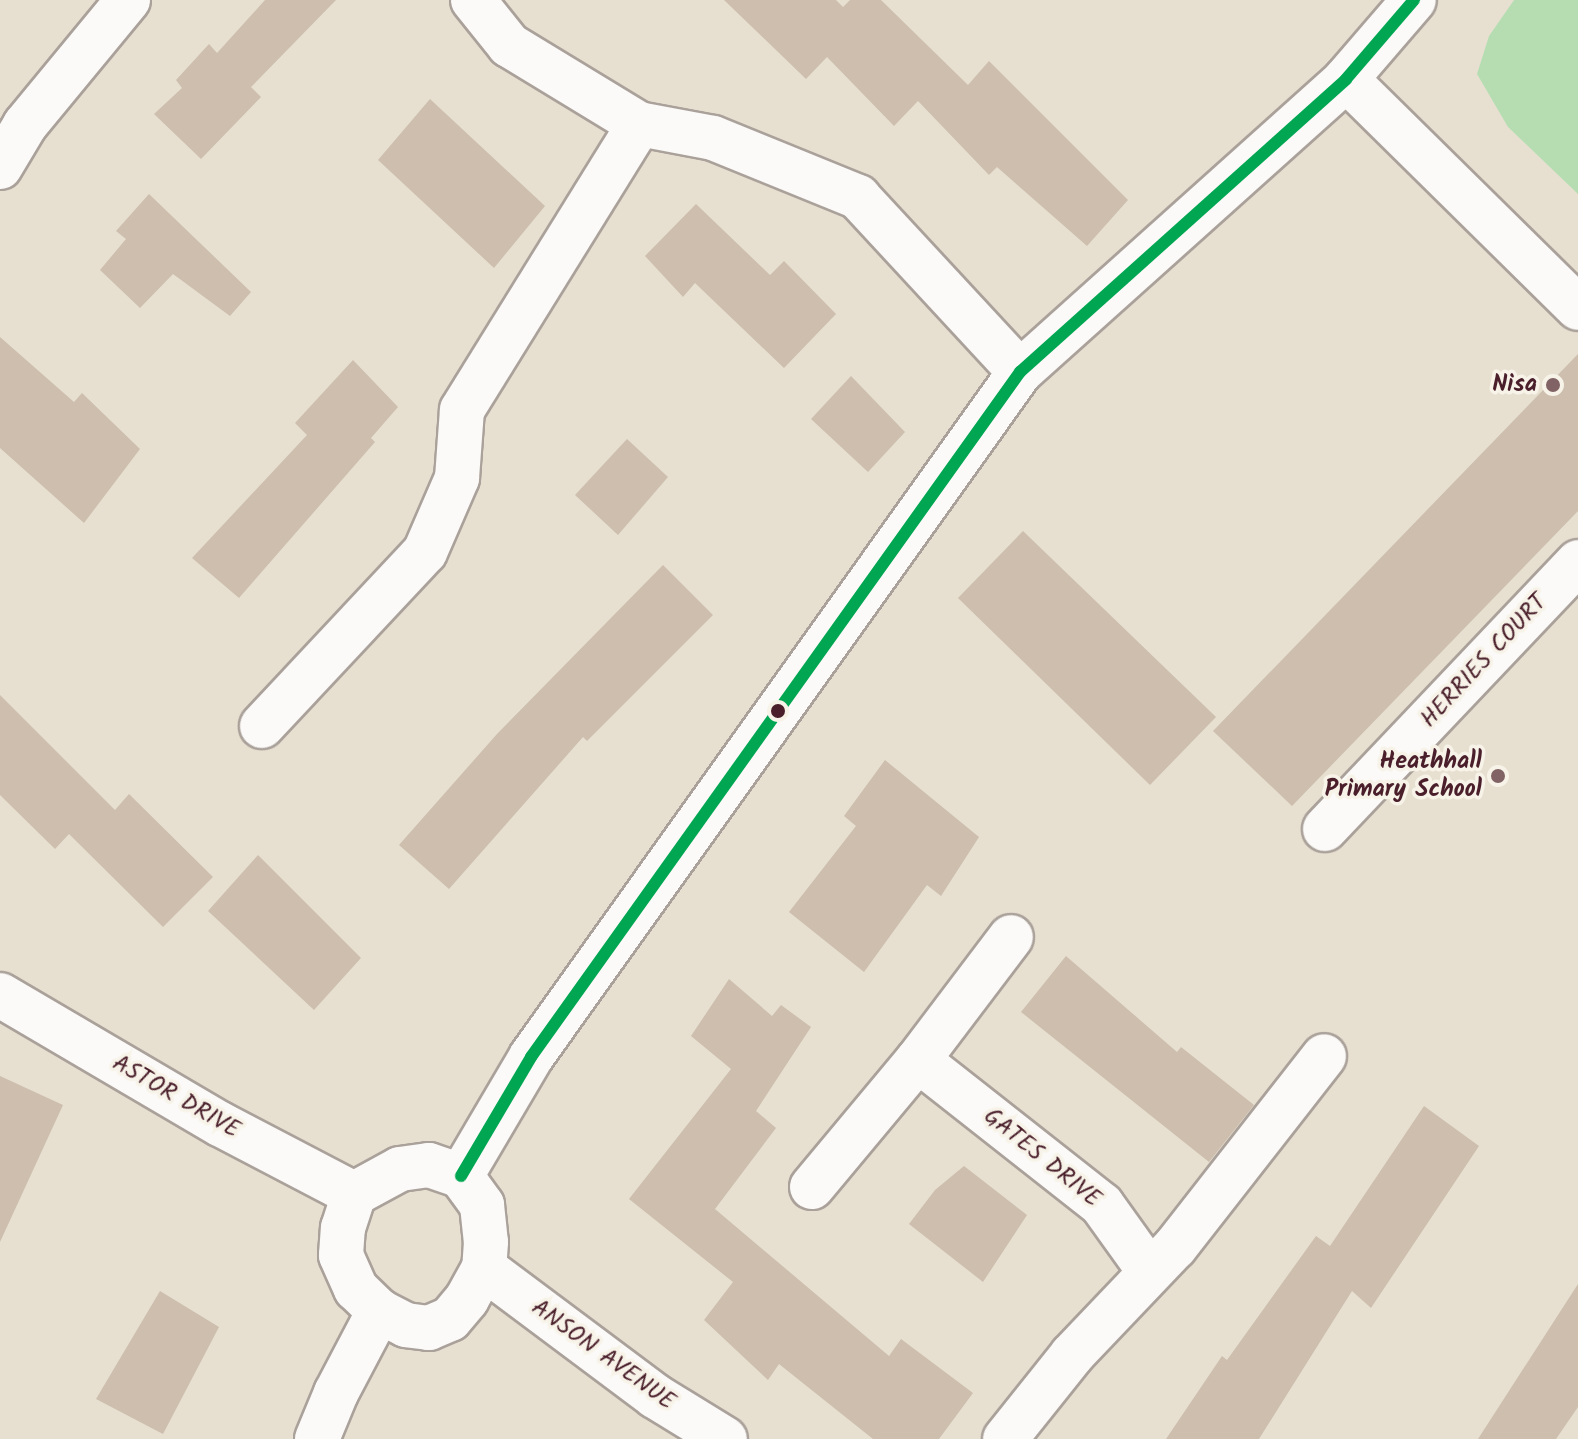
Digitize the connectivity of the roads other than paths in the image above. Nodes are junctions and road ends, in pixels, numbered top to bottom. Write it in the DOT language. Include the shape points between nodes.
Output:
graph roads {
  1 [pos="128,0"];
  2 [pos="473,0"];
  3 [pos="1414,0"];
  4 [pos="1346,79"];
  5 [pos="639,124"];
  6 [pos="0,167"];
  7 [pos="1577,306"];
  8 [pos="1020,372"];
  9 [pos="1578,562"];
  10 [pos="262,726"];
  11 [pos="1325,829"];
  12 [pos="1011,937"];
  13 [pos="0,995"];
  14 [pos="1324,1056"];
  15 [pos="918,1060"];
  16 [pos="461,1176"];
  17 [pos="812,1187"];
  18 [pos="354,1194"];
  19 [pos="484,1268"];
  20 [pos="1150,1272"];
  21 [pos="379,1311"];
  22 [pos="317,1439"];
  23 [pos="725,1439"];
  24 [pos="1005,1439"];
  1 -- 6 [label="street" via="25,125"];
  2 -- 5 [label="street" via="509,45"];
  3 -- 4 [label="street"];
  4 -- 7 [label="street"];
  4 -- 8 [label="street"];
  5 -- 8 [label="street" via="713,138 858,197"];
  5 -- 10 [label="street" via="462,410 457,478 425,552"];
  8 -- 16 [label="street" via="531,1057"];
  9 -- 11 [label="street, HERRIES COURT"];
  12 -- 15 [label="street"];
  13 -- 18 [label="street, ASTOR DRIVE" via="220,1124"];
  14 -- 20 [label="street"];
  15 -- 17 [label="street"];
  15 -- 20 [label="street, GATES DRIVE" via="1102,1205"];
  16 -- 18 [label="street" via="429,1165 400,1169"];
  16 -- 19 [label="street" via="482,1205"];
  18 -- 21 [label="street" via="341,1255 356,1289"];
  19 -- 21 [label="street" via="450,1319 429,1328 406,1325"];
  19 -- 23 [label="street, ANSON AVENUE" via="655,1396"];
  20 -- 24 [label="street" via="1072,1355"];
  21 -- 22 [label="street"];
}
